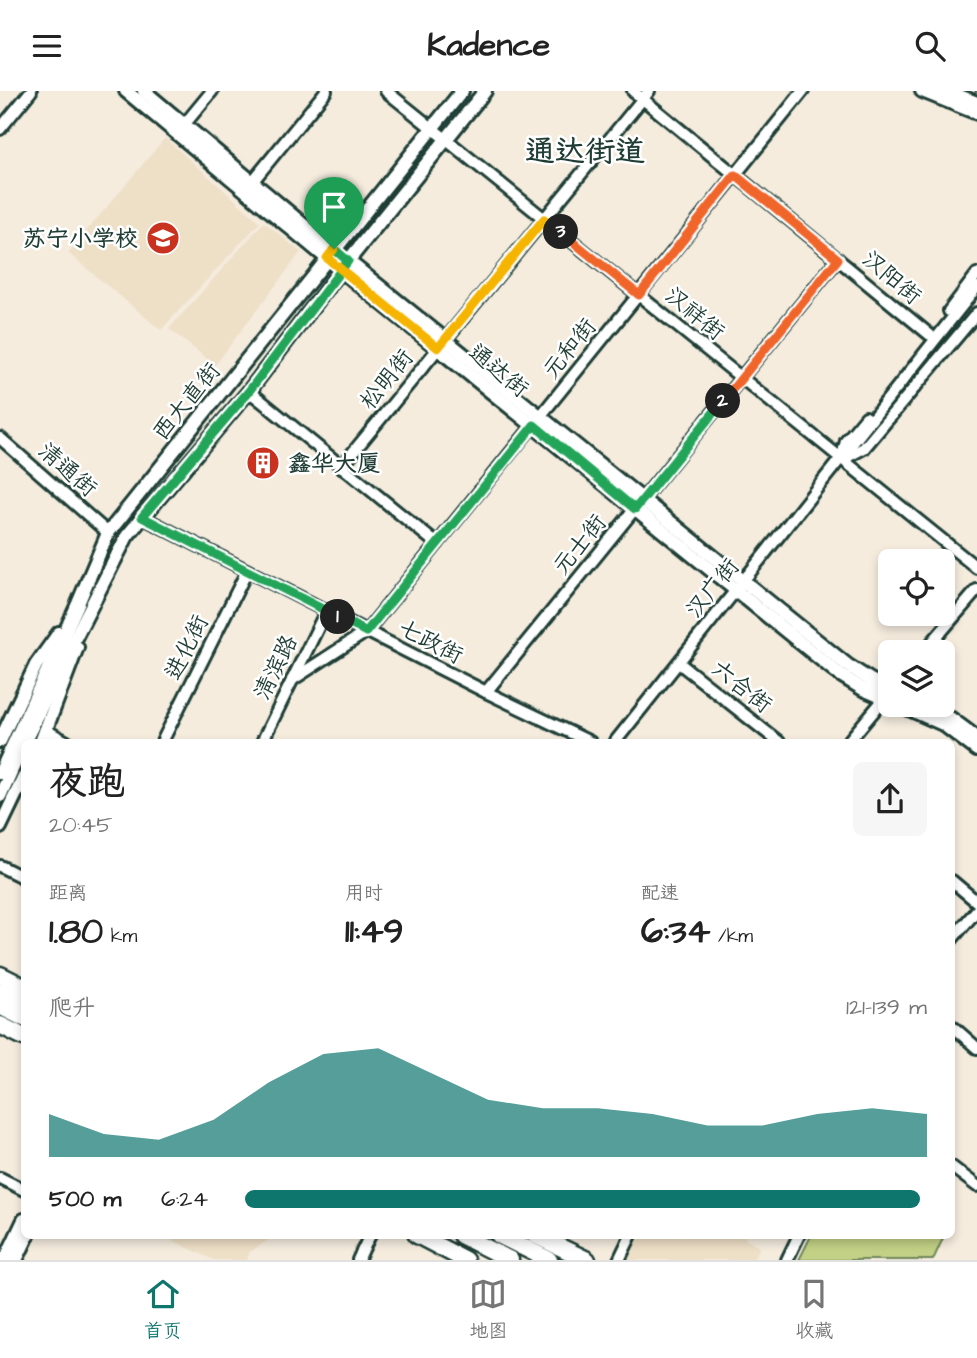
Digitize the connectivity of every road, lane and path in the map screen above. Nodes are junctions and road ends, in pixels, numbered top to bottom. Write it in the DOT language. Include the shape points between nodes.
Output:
graph roads {
  1 [pos="31,91"];
  2 [pos="126,91"];
  3 [pos="144,91"];
  4 [pos="212,91"];
  5 [pos="326,91"];
  6 [pos="386,91"];
  7 [pos="462,91"];
  8 [pos="485,91"];
  9 [pos="633,91"];
  10 [pos="803,91"];
  11 [pos="922,91"];
  12 [pos="947,91"];
  13 [pos="646,95"];
  14 [pos="977,103"];
  15 [pos="977,113"];
  16 [pos="432,128"];
  17 [pos="0,129"];
  18 [pos="181,129"];
  19 [pos="446,139"];
  20 [pos="735,175"];
  21 [pos="249,185"];
  22 [pos="544,219"];
  23 [pos="330,253"];
  24 [pos="838,259"];
  25 [pos="345,266"];
  26 [pos="977,274"];
  27 [pos="977,287"];
  28 [pos="639,295"];
  29 [pos="977,298"];
  30 [pos="977,313"];
  31 [pos="930,335"];
  32 [pos="442,344"];
  33 [pos="741,378"];
  34 [pos="249,391"];
  35 [pos="537,420"];
  36 [pos="0,437"];
  37 [pos="842,460"];
  38 [pos="341,467"];
  39 [pos="639,504"];
  40 [pos="142,517"];
  41 [pos="108,533"];
  42 [pos="437,544"];
  43 [pos="977,568"];
  44 [pos="247,571"];
  45 [pos="745,581"];
  46 [pos="977,590"];
  47 [pos="736,592"];
  48 [pos="83,609"];
  49 [pos="326,611"];
  50 [pos="366,632"];
  51 [pos="934,640"];
  52 [pos="679,663"];
  53 [pos="52,673"];
  54 [pos="292,680"];
  55 [pos="878,686"];
  56 [pos="486,692"];
  57 [pos="878,692"];
  58 [pos="878,708"];
  59 [pos="927,717"];
  60 [pos="948,717"];
  61 [pos="44,736"];
  62 [pos="977,738"];
  63 [pos="27,739"];
  64 [pos="163,739"];
  65 [pos="263,739"];
  66 [pos="584,739"];
  67 [pos="617,739"];
  68 [pos="775,739"];
  69 [pos="851,739"];
  70 [pos="0,740"];
  71 [pos="977,750"];
  72 [pos="21,751"];
  73 [pos="0,773"];
  74 [pos="21,783"];
  75 [pos="0,796"];
  76 [pos="0,827"];
  77 [pos="0,866"];
  78 [pos="21,876"];
  79 [pos="955,884"];
  80 [pos="977,902"];
  81 [pos="977,909"];
  82 [pos="955,935"];
  83 [pos="0,975"];
  84 [pos="21,986"];
  85 [pos="0,992"];
  86 [pos="21,1002"];
  87 [pos="0,1006"];
  88 [pos="21,1016"];
  89 [pos="0,1025"];
  90 [pos="955,1029"];
  91 [pos="21,1036"];
  92 [pos="977,1048"];
  93 [pos="955,1169"];
  94 [pos="0,1178"];
  95 [pos="977,1187"];
  96 [pos="21,1188"];
  97 [pos="21,1226"];
  98 [pos="26,1239"];
  99 [pos="368,1239"];
  100 [pos="425,1239"];
  101 [pos="469,1239"];
  102 [pos="507,1239"];
  103 [pos="543,1239"];
  104 [pos="629,1239"];
  105 [pos="797,1239"];
  106 [pos="5,1260"];
  107 [pos="16,1260"];
  108 [pos="358,1260"];
  109 [pos="465,1260"];
  110 [pos="510,1260"];
  111 [pos="548,1260"];
  112 [pos="587,1260"];
  113 [pos="619,1260"];
  114 [pos="787,1260"];
  1 -- 17 [label="street"];
  2 -- 18 [label="main road, 通达街"];
  3 -- 18 [label="main road, 通达街"];
  4 -- 18 [label="street"];
  5 -- 21 [label="street"];
  6 -- 16 [label="street, 汉祥街"];
  7 -- 16 [label="main road, 西大直街"];
  8 -- 19 [label="main road, 西大直街"];
  9 -- 13 [label="street, 汉阳街"];
  10 -- 20 [label="street, 元和街"];
  11 -- 15 [label="main road"];
  12 -- 14 [label="main road"];
  13 -- 20 [label="street, 汉阳街"];
  13 -- 22 [label="street, 松明街"];
  16 -- 19 [label="street, 汉祥街"];
  16 -- 23 [label="main road, 西大直街"];
  18 -- 21 [label="main road, 通达街"];
  19 -- 22 [label="street, 汉祥街"];
  19 -- 25 [label="main road, 西大直街"];
  20 -- 24 [label="street, 汉阳街"];
  20 -- 28 [label="street, 元和街"];
  21 -- 23 [label="main road, 通达街"];
  22 -- 28 [label="street, 汉祥街"];
  22 -- 32 [label="street, 松明街"];
  23 -- 25 [label="main road, 通达街"];
  23 -- 41 [label="main road, 西大直街"];
  24 -- 31 [label="street, 汉阳街"];
  24 -- 33 [label="street, 元士街"];
  25 -- 32 [label="main road, 通达街"];
  25 -- 34 [label="main road, 西大直街"];
  26 -- 31 [label="street, 汉广街"];
  27 -- 37 [label="street, 汉广街"];
  28 -- 33 [label="street, 汉祥街"];
  28 -- 35 [label="street, 元和街"];
  29 -- 37 [label="street, 汉广街"];
  30 -- 37 [label="street, 汉广街" via="864,448"];
  31 -- 37 [label="street, 汉广街" via="846,441"];
  32 -- 35 [label="main road, 通达街"];
  32 -- 38 [label="street, 松明街"];
  33 -- 37 [label="street, 汉祥街"];
  33 -- 39 [label="street, 元士街"];
  34 -- 38 [label="street"];
  34 -- 40 [label="main road, 西大直街"];
  35 -- 39 [label="main road, 通达街"];
  35 -- 42 [label="street, 元和街"];
  36 -- 41 [label="street, 清通街"];
  37 -- 43 [label="street, 汉祥街"];
  37 -- 45 [label="street, 汉广街"];
  38 -- 42 [label="street"];
  39 -- 45 [label="main road, 通达街"];
  39 -- 47 [label="main road, 通达街"];
  39 -- 56 [label="street, 元士街"];
  40 -- 44 [label="street, 七政街"];
  40 -- 48 [label="main road, 西大直街"];
  41 -- 48 [label="main road, 西大直街"];
  42 -- 50 [label="street, 元和街"];
  44 -- 49 [label="street, 七政街"];
  44 -- 64 [label="street, 进化街"];
  45 -- 47 [label="street, 汉广街"];
  45 -- 55 [label="main road, 通达街"];
  46 -- 51 [label="street"];
  47 -- 52 [label="street, 汉广街"];
  47 -- 57 [label="main road, 通达街" via="839,674"];
  48 -- 53 [label="main road, 西大直街"];
  48 -- 61 [label="main road"];
  48 -- 70 [label="main road" via="36,665"];
  49 -- 50 [label="street, 七政街"];
  49 -- 54 [label="street, 清滨路"];
  50 -- 54 [label="street, 元和街"];
  50 -- 56 [label="street, 七政街"];
  52 -- 67 [label="street, 汉广街"];
  52 -- 68 [label="street, 六合街"];
  53 -- 63 [label="main road, 西大直街"];
  53 -- 73 [label="main road, 西大直街"];
  54 -- 65 [label="street, 清滨路"];
  56 -- 66 [label="street, 七政街"];
  58 -- 69 [label="street"];
  59 -- 71 [label="main road"];
  60 -- 62 [label="main road"];
  72 -- 75 [label="main road, 西大直街"];
  74 -- 76 [label="main road"];
  77 -- 78 [label="street"];
  79 -- 80 [label="street"];
  81 -- 82 [label="street"];
  83 -- 84 [label="highway"];
  85 -- 86 [label="highway"];
  87 -- 88 [label="highway"];
  89 -- 91 [label="highway"];
  90 -- 92 [label="street"];
  93 -- 95 [label="street"];
  94 -- 96 [label="street"];
  97 -- 106 [label="main road"];
  98 -- 107 [label="main road"];
  99 -- 108 [label="street"];
  100 -- 109 [label="highway"];
  101 -- 110 [label="highway"];
  102 -- 111 [label="highway"];
  103 -- 112 [label="highway"];
  104 -- 113 [label="street"];
  105 -- 114 [label="street"];
}
